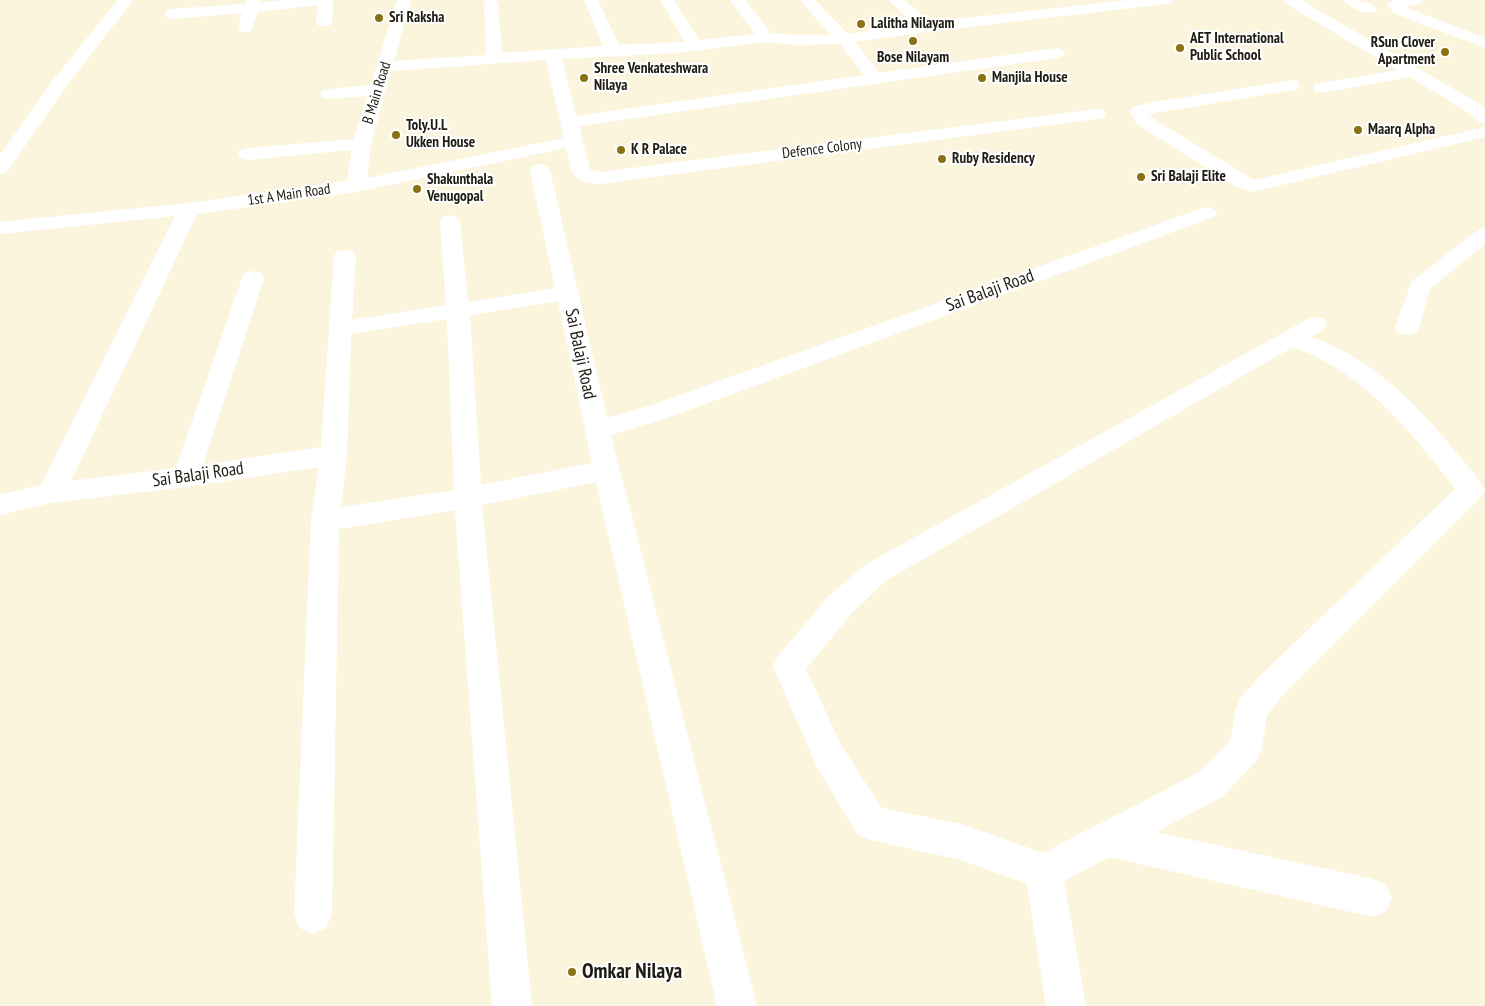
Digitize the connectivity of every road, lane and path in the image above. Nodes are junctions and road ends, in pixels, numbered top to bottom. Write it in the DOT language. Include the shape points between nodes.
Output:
graph roads {
  1 [pos="126,0"];
  2 [pos="322,0"];
  3 [pos="326,0"];
  4 [pos="404,0"];
  5 [pos="591,0"];
  6 [pos="667,0"];
  7 [pos="737,0"];
  8 [pos="806,0"];
  9 [pos="896,0"];
  10 [pos="1063,0"];
  11 [pos="1166,0"];
  12 [pos="1290,0"];
  13 [pos="1351,0"];
  14 [pos="1416,0"];
  15 [pos="1144,1"];
  16 [pos="491,3"];
  17 [pos="252,4"];
  18 [pos="989,5"];
  19 [pos="1370,9"];
  20 [pos="1079,11"];
  21 [pos="172,14"];
  22 [pos="1007,19"];
  23 [pos="324,23"];
  24 [pos="925,27"];
  25 [pos="246,29"];
  26 [pos="766,37"];
  27 [pos="844,39"];
  28 [pos="1485,43"];
  29 [pos="696,46"];
  30 [pos="613,50"];
  31 [pos="1057,53"];
  32 [pos="553,55"];
  33 [pos="494,58"];
  34 [pos="385,67"];
  35 [pos="1412,72"];
  36 [pos="874,79"];
  37 [pos="1292,85"];
  38 [pos="1321,88"];
  39 [pos="377,90"];
  40 [pos="329,94"];
  41 [pos="1097,114"];
  42 [pos="1485,118"];
  43 [pos="571,131"];
  44 [pos="1485,132"];
  45 [pos="362,144"];
  46 [pos="247,154"];
  47 [pos="0,168"];
  48 [pos="540,170"];
  49 [pos="356,186"];
  50 [pos="188,209"];
  51 [pos="1196,212"];
  52 [pos="450,221"];
  53 [pos="0,228"];
  54 [pos="1485,234"];
  55 [pos="345,256"];
  56 [pos="253,278"];
  57 [pos="567,293"];
  58 [pos="458,310"];
  59 [pos="1407,328"];
  60 [pos="340,329"];
  61 [pos="597,430"];
  62 [pos="334,455"];
  63 [pos="606,470"];
  64 [pos="186,477"];
  65 [pos="51,493"];
  66 [pos="468,498"];
  67 [pos="0,505"];
  68 [pos="325,520"];
  69 [pos="1106,839"];
  70 [pos="1044,872"];
  71 [pos="1373,898"];
  72 [pos="313,915"];
  73 [pos="512,1006"];
  74 [pos="737,1006"];
  75 [pos="1066,1006"];
  1 -- 47 [label="street" via="59,84"];
  2 -- 17 [label="street"];
  3 -- 23 [label="street"];
  4 -- 34 [label="street, B Main Road"];
  5 -- 30 [label="street"];
  6 -- 29 [label="street"];
  7 -- 26 [label="street"];
  8 -- 27 [label="street"];
  9 -- 24 [label="street"];
  10 -- 20 [label="street"];
  11 -- 15 [label="street"];
  12 -- 35 [label="street"];
  13 -- 19 [label="street"];
  14 -- 28 [label="street" via="1394,5 1400,11"];
  15 -- 20 [label="street"];
  16 -- 33 [label="street"];
  17 -- 21 [label="street"];
  17 -- 25 [label="street"];
  18 -- 22 [label="street"];
  20 -- 22 [label="street"];
  22 -- 24 [label="street"];
  24 -- 27 [label="street"];
  26 -- 27 [label="street"];
  26 -- 29 [label="street"];
  27 -- 36 [label="street"];
  29 -- 30 [label="street"];
  30 -- 32 [label="street"];
  31 -- 36 [label="street, 1st A Main Road"];
  32 -- 33 [label="street"];
  32 -- 43 [label="street"];
  33 -- 34 [label="street"];
  34 -- 39 [label="street, B Main Road"];
  35 -- 38 [label="street"];
  35 -- 42 [label="street"];
  36 -- 43 [label="street, 1st A Main Road"];
  37 -- 44 [label="street" via="1139,111 1149,124 1252,186"];
  39 -- 40 [label="street"];
  39 -- 45 [label="street, B Main Road"];
  41 -- 43 [label="street, Defence Colony" via="939,138 600,178 587,177 581,172"];
  43 -- 49 [label="street, 1st A Main Road"];
  45 -- 46 [label="street"];
  45 -- 49 [label="street, B Main Road"];
  48 -- 57 [label="street"];
  49 -- 50 [label="street, 1st A Main Road"];
  50 -- 53 [label="street, 1st A Main Road"];
  50 -- 65 [label="street"];
  51 -- 61 [label="street, Sai Balaji Road" via="725,388"];
  52 -- 58 [label="street"];
  54 -- 59 [label="street" via="1420,286"];
  55 -- 60 [label="street"];
  56 -- 64 [label="street"];
  57 -- 58 [label="street, Sai Balaji Road"];
  57 -- 61 [label="street, Sai Balaji Road"];
  58 -- 60 [label="street, Sai Balaji Road"];
  58 -- 66 [label="street"];
  60 -- 62 [label="street"];
  61 -- 63 [label="street"];
  62 -- 64 [label="street, Sai Balaji Road"];
  62 -- 68 [label="street"];
  63 -- 66 [label="street"];
  63 -- 74 [label="street"];
  64 -- 65 [label="street, Sai Balaji Road"];
  65 -- 67 [label="street, Sai Balaji Road"];
  66 -- 68 [label="street"];
  66 -- 73 [label="street"];
  68 -- 72 [label="street"];
  69 -- 70 [label="street"];
  69 -- 70 [label="street" via="1210,785 1245,749 1252,709 1271,686 1471,490 1433,440 1369,378 1327,352 1304,331 875,573 840,605 789,666 829,756 871,823 961,842"];
  69 -- 71 [label="street"];
  70 -- 75 [label="street"];
}
